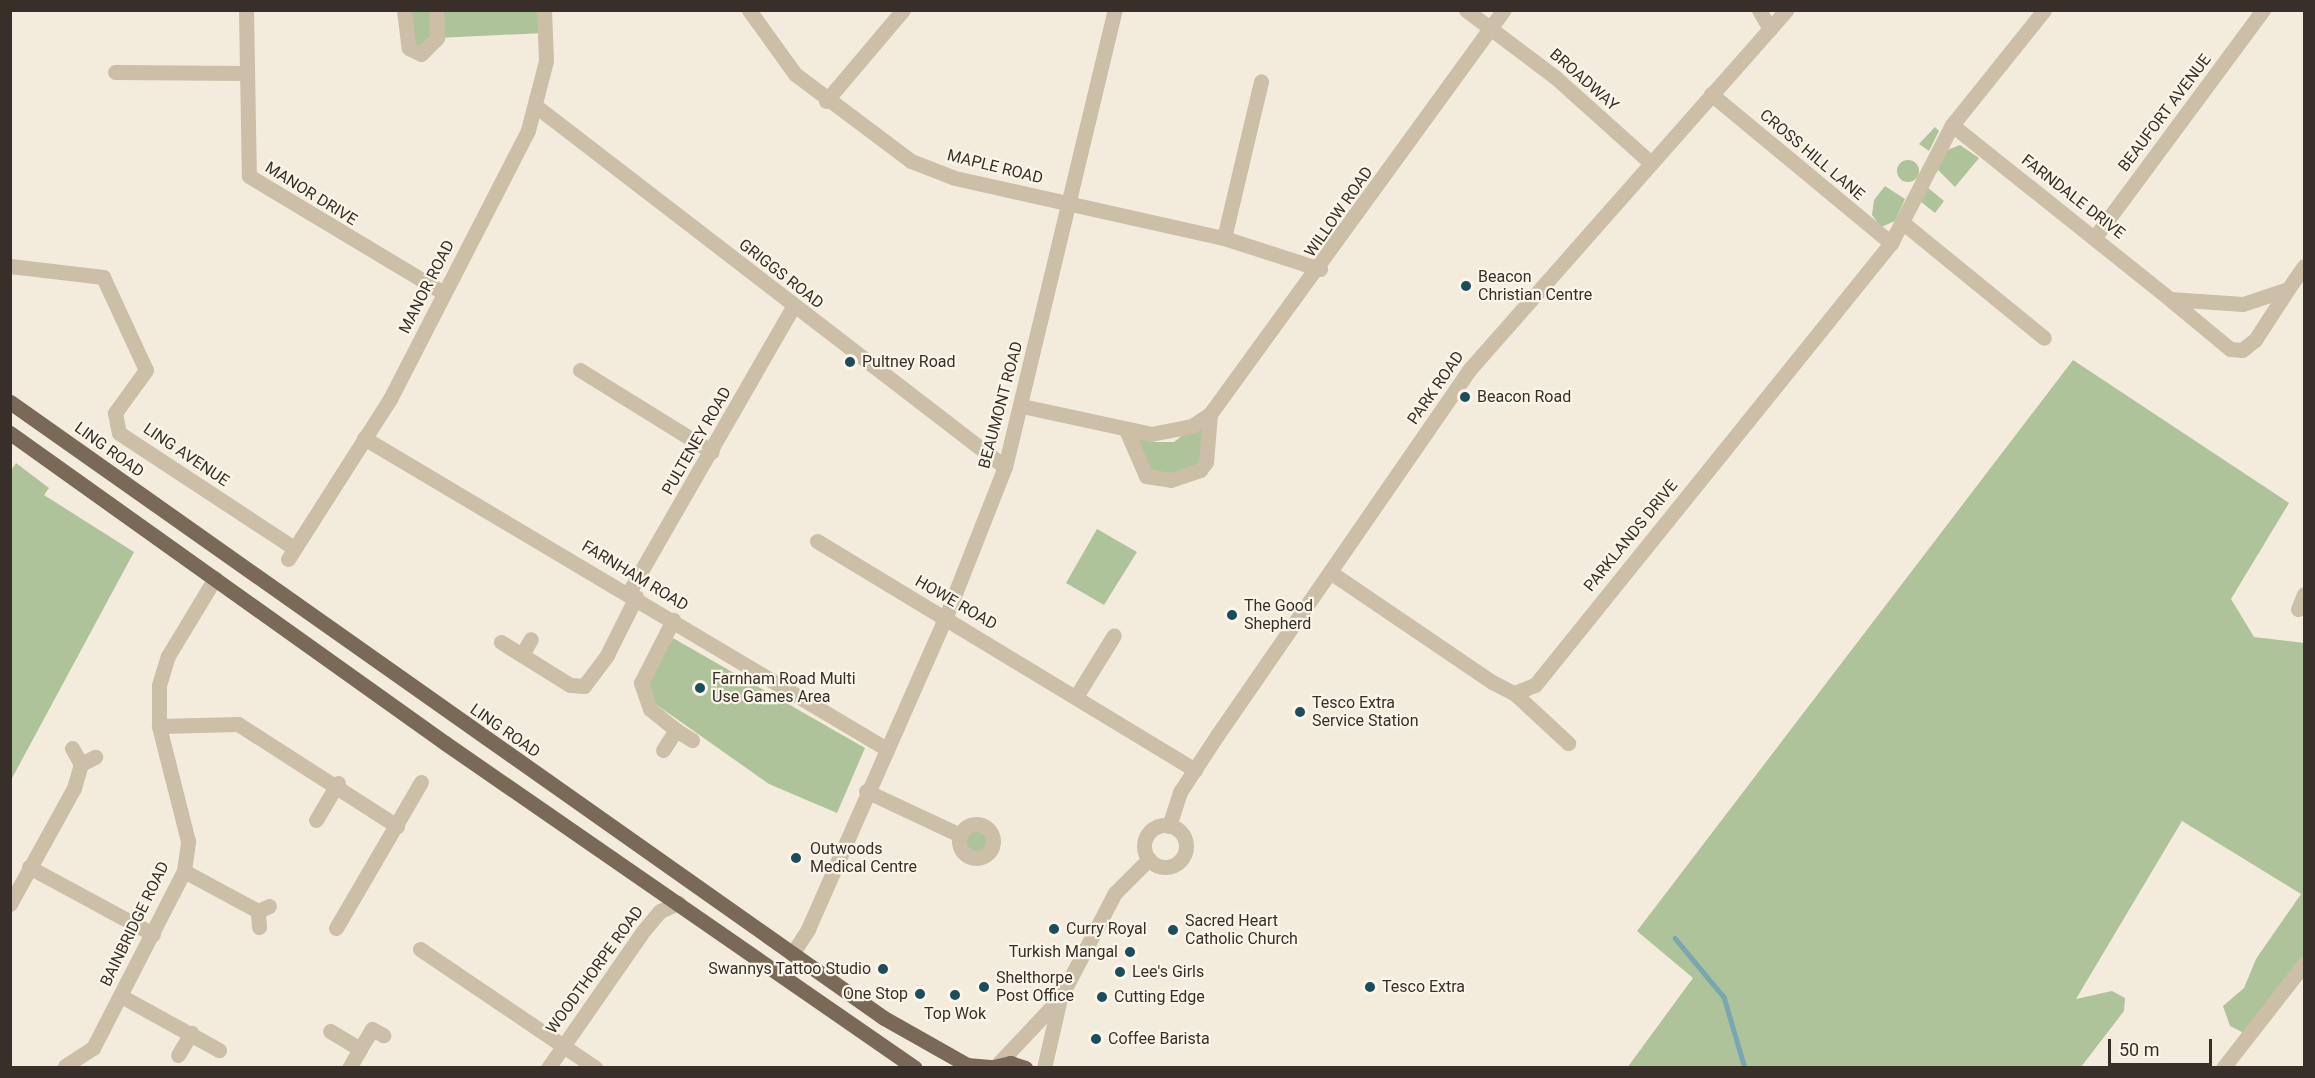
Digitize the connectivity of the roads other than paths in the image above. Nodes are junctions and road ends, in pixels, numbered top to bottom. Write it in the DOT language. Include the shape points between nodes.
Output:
graph roads {
  1 [pos="246,10"];
  2 [pos="404,10"];
  3 [pos="436,10"];
  4 [pos="544,10"];
  5 [pos="749,10"];
  6 [pos="903,10"];
  7 [pos="1115,10"];
  8 [pos="1466,10"];
  9 [pos="1504,10"];
  10 [pos="1759,10"];
  11 [pos="1786,10"];
  12 [pos="2044,10"];
  13 [pos="2263,10"];
  14 [pos="1492,27"];
  15 [pos="1770,28"];
  16 [pos="115,72"];
  17 [pos="246,73"];
  18 [pos="1261,81"];
  19 [pos="1711,94"];
  20 [pos="826,101"];
  21 [pos="537,107"];
  22 [pos="1952,125"];
  23 [pos="1651,163"];
  24 [pos="1068,203"];
  25 [pos="1902,222"];
  26 [pos="2095,237"];
  27 [pos="1224,238"];
  28 [pos="1891,243"];
  29 [pos="10,266"];
  30 [pos="2304,266"];
  31 [pos="1320,269"];
  32 [pos="2288,289"];
  33 [pos="444,293"];
  34 [pos="2170,299"];
  35 [pos="794,307"];
  36 [pos="2044,338"];
  37 [pos="580,370"];
  38 [pos="10,402"];
  39 [pos="1022,406"];
  40 [pos="1210,414"];
  41 [pos="1127,432"];
  42 [pos="10,433"];
  43 [pos="364,438"];
  44 [pos="712,452"];
  45 [pos="1005,467"];
  46 [pos="817,541"];
  47 [pos="291,554"];
  48 [pos="1333,574"];
  49 [pos="215,578"];
  50 [pos="2300,592"];
  51 [pos="633,595"];
  52 [pos="2298,609"];
  53 [pos="945,619"];
  54 [pos="673,620"];
  55 [pos="1114,635"];
  56 [pos="531,639"];
  57 [pos="501,642"];
  58 [pos="522,655"];
  59 [pos="1514,693"];
  60 [pos="1077,695"];
  61 [pos="159,726"];
  62 [pos="676,730"];
  63 [pos="692,740"];
  64 [pos="1568,742"];
  65 [pos="72,748"];
  66 [pos="885,748"];
  67 [pos="663,750"];
  68 [pos="1195,770"];
  69 [pos="421,782"];
  70 [pos="338,783"];
  71 [pos="866,791"];
  72 [pos="315,820"];
  73 [pos="397,826"];
  74 [pos="1169,826"];
  75 [pos="960,835"];
  76 [pos="1149,859"];
  77 [pos="29,867"];
  78 [pos="184,871"];
  79 [pos="716,900"];
  80 [pos="678,903"];
  81 [pos="10,904"];
  82 [pos="259,927"];
  83 [pos="336,928"];
  84 [pos="153,934"];
  85 [pos="420,949"];
  86 [pos="792,954"];
  87 [pos="2304,964"];
  88 [pos="121,996"];
  89 [pos="1060,998"];
  90 [pos="330,1031"];
  91 [pos="191,1033"];
  92 [pos="383,1035"];
  93 [pos="563,1045"];
  94 [pos="360,1049"];
  95 [pos="219,1050"];
  96 [pos="178,1055"];
  97 [pos="62,1064"];
  98 [pos="992,1066"];
  99 [pos="349,1068"];
  100 [pos="548,1068"];
  101 [pos="596,1068"];
  102 [pos="915,1068"];
  103 [pos="1025,1068"];
  104 [pos="1044,1068"];
  105 [pos="2223,1068"];
  1 -- 17 [label="street, MANOR DRIVE"];
  2 -- 3 [label="street" via="409,48 421,54 437,38"];
  4 -- 21 [label="street, MANOR ROAD" via="546,61"];
  5 -- 20 [label="street, MAPLE ROAD" via="775,52"];
  6 -- 20 [label="street"];
  7 -- 24 [label="street, BEAUMONT ROAD"];
  8 -- 14 [label="street, BROADWAY"];
  9 -- 14 [label="street"];
  10 -- 15 [label="street"];
  11 -- 15 [label="street, PARK ROAD"];
  12 -- 22 [label="street, PARKLANDS DRIVE"];
  13 -- 26 [label="street, BEAUFORT AVENUE"];
  14 -- 23 [label="street, BROADWAY"];
  14 -- 31 [label="street, WILLOW ROAD"];
  15 -- 19 [label="street, PARK ROAD"];
  16 -- 17 [label="street"];
  17 -- 33 [label="street, MANOR DRIVE" via="249,176"];
  18 -- 27 [label="street"];
  19 -- 23 [label="street, PARK ROAD"];
  19 -- 28 [label="street, CROSS HILL LANE"];
  20 -- 24 [label="street, MAPLE ROAD" via="888,148 934,171"];
  21 -- 33 [label="street, MANOR ROAD"];
  21 -- 35 [label="street, GRIGGS ROAD"];
  22 -- 25 [label="street, PARKLANDS DRIVE"];
  22 -- 26 [label="street, FARNDALE DRIVE"];
  23 -- 48 [label="street, PARK ROAD" via="1468,370"];
  24 -- 27 [label="street, MAPLE ROAD"];
  24 -- 39 [label="street, BEAUMONT ROAD"];
  25 -- 28 [label="street, PARKLANDS DRIVE"];
  25 -- 36 [label="street"];
  26 -- 34 [label="street, FARNDALE DRIVE"];
  27 -- 31 [label="street, MAPLE ROAD"];
  28 -- 59 [label="street, PARKLANDS DRIVE" via="1535,685"];
  29 -- 47 [label="street, LING AVENUE" via="103,277 151,371 115,413 119,433"];
  30 -- 32 [label="street, FARNDALE DRIVE"];
  31 -- 40 [label="street, WILLOW ROAD"];
  32 -- 34 [label="street" via="2243,304"];
  32 -- 34 [label="street, FARNDALE DRIVE" via="2255,340 2242,350 2230,349"];
  33 -- 43 [label="street, MANOR ROAD"];
  35 -- 44 [label="street, PULTENEY ROAD"];
  35 -- 45 [label="street, GRIGGS ROAD"];
  37 -- 44 [label="street"];
  38 -- 79 [label="main road, LING ROAD"];
  39 -- 41 [label="street, WILLOW ROAD"];
  39 -- 45 [label="street, BEAUMONT ROAD"];
  40 -- 41 [label="street, WILLOW ROAD" via="1171,433"];
  40 -- 41 [label="street" via="1206,462 1200,470 1170,480 1146,476"];
  42 -- 49 [label="main road"];
  43 -- 47 [label="street, MANOR ROAD"];
  43 -- 51 [label="street, FARNHAM ROAD"];
  44 -- 51 [label="street, PULTENEY ROAD"];
  45 -- 53 [label="street, BEAUMONT ROAD"];
  46 -- 53 [label="street, HOWE ROAD"];
  48 -- 59 [label="street"];
  48 -- 68 [label="street, PARK ROAD"];
  49 -- 61 [label="street, BAINBRIDGE ROAD" via="168,656 159,685"];
  49 -- 80 [label="main road"];
  50 -- 52 [label="street"];
  51 -- 54 [label="street, FARNHAM ROAD"];
  51 -- 58 [label="street, PULTENEY ROAD" via="607,655 584,686 570,684"];
  53 -- 60 [label="street, HOWE ROAD"];
  53 -- 66 [label="street, BEAUMONT ROAD"];
  54 -- 62 [label="street" via="641,683 650,709"];
  54 -- 66 [label="street, FARNHAM ROAD"];
  55 -- 60 [label="street"];
  56 -- 58 [label="street"];
  57 -- 58 [label="street"];
  59 -- 64 [label="street"];
  60 -- 68 [label="street, HOWE ROAD"];
  61 -- 70 [label="street" via="238,724"];
  61 -- 78 [label="street, BAINBRIDGE ROAD" via="184,816"];
  62 -- 63 [label="street"];
  62 -- 67 [label="street"];
  65 -- 77 [label="street" via="88,760"];
  66 -- 71 [label="street, BEAUMONT ROAD"];
  68 -- 74 [label="street, PARK ROAD"];
  69 -- 73 [label="street"];
  70 -- 72 [label="street"];
  70 -- 73 [label="street"];
  71 -- 75 [label="street"];
  71 -- 86 [label="street, BEAUMONT ROAD" via="808,929"];
  73 -- 83 [label="street"];
  74 -- 76 [label="street" via="1149,833 1144,846"];
  74 -- 76 [label="street" via="1185,839 1182,859 1165,867"];
  76 -- 89 [label="street" via="1115,894"];
  77 -- 81 [label="street"];
  77 -- 84 [label="street"];
  78 -- 82 [label="street" via="263,908"];
  78 -- 84 [label="street, BAINBRIDGE ROAD"];
  79 -- 80 [label="main road, WOODTHORPE ROAD"];
  79 -- 86 [label="main road, LING ROAD"];
  80 -- 93 [label="street, WOODTHORPE ROAD" via="660,911 644,930"];
  80 -- 102 [label="main road"];
  84 -- 88 [label="street, BAINBRIDGE ROAD"];
  85 -- 93 [label="street"];
  86 -- 98 [label="main road, LING ROAD" via="945,1054 967,1065"];
  87 -- 105 [label="street"];
  88 -- 91 [label="street"];
  88 -- 97 [label="street, BAINBRIDGE ROAD" via="93,1048"];
  89 -- 98 [label="street"];
  89 -- 104 [label="street"];
  90 -- 94 [label="street"];
  91 -- 95 [label="street"];
  91 -- 96 [label="street"];
  92 -- 94 [label="street" via="372,1029"];
  93 -- 100 [label="street, WOODTHORPE ROAD"];
  93 -- 101 [label="street"];
  94 -- 99 [label="street"];
  98 -- 103 [label="main road, LING ROAD"];
}
